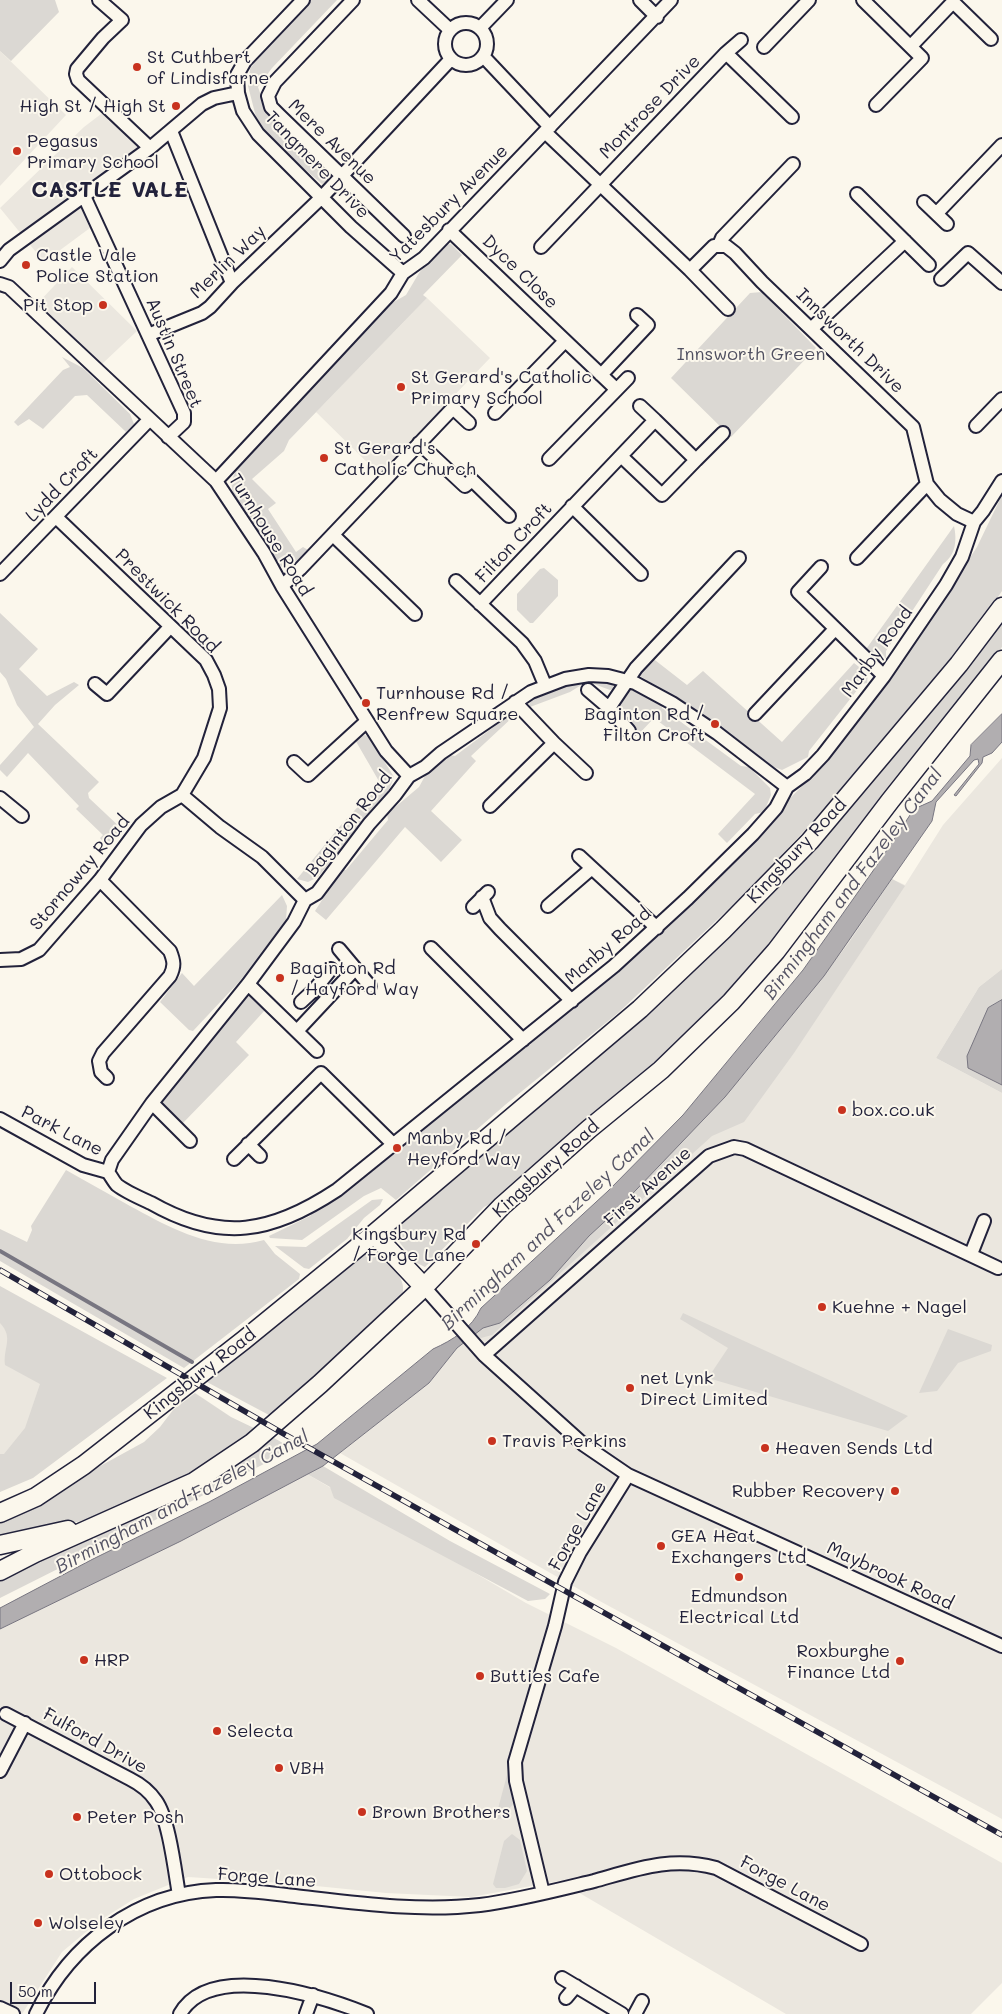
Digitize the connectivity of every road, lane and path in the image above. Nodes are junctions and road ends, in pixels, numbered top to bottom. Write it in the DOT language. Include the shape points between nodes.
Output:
graph roads {
  1 [pos="99,0"];
  2 [pos="303,0"];
  3 [pos="353,0"];
  4 [pos="418,0"];
  5 [pos="507,0"];
  6 [pos="640,0"];
  7 [pos="671,0"];
  8 [pos="809,0"];
  9 [pos="863,0"];
  10 [pos="657,17"];
  11 [pos="480,28"];
  12 [pos="450,30"];
  13 [pos="991,39"];
  14 [pos="741,40"];
  15 [pos="911,46"];
  16 [pos="764,47"];
  17 [pos="726,53"];
  18 [pos="483,56"];
  19 [pos="451,59"];
  20 [pos="238,93"];
  21 [pos="876,105"];
  22 [pos="792,118"];
  23 [pos="548,129"];
  24 [pos="171,131"];
  25 [pos="1002,145"];
  26 [pos="150,148"];
  27 [pos="793,164"];
  28 [pos="342,175"];
  29 [pos="599,185"];
  30 [pos="857,194"];
  31 [pos="84,196"];
  32 [pos="322,197"];
  33 [pos="924,202"];
  34 [pos="937,213"];
  35 [pos="947,224"];
  36 [pos="449,230"];
  37 [pos="404,236"];
  38 [pos="905,241"];
  39 [pos="718,245"];
  40 [pos="540,247"];
  41 [pos="0,261"];
  42 [pos="929,265"];
  43 [pos="690,270"];
  44 [pos="403,273"];
  45 [pos="941,279"];
  46 [pos="232,283"];
  47 [pos="1002,283"];
  48 [pos="0,284"];
  49 [pos="728,309"];
  50 [pos="637,315"];
  51 [pos="811,329"];
  52 [pos="148,335"];
  53 [pos="565,341"];
  54 [pos="600,375"];
  55 [pos="628,378"];
  56 [pos="616,389"];
  57 [pos="1002,399"];
  58 [pos="640,406"];
  59 [pos="495,413"];
  60 [pos="149,420"];
  61 [pos="655,420"];
  62 [pos="469,423"];
  63 [pos="976,426"];
  64 [pos="723,433"];
  65 [pos="168,437"];
  66 [pos="419,443"];
  67 [pos="621,456"];
  68 [pos="549,459"];
  69 [pos="696,460"];
  70 [pos="216,481"];
  71 [pos="1002,481"];
  72 [pos="927,484"];
  73 [pos="572,506"];
  74 [pos="509,516"];
  75 [pos="56,517"];
  76 [pos="974,522"];
  77 [pos="333,535"];
  78 [pos="739,558"];
  79 [pos="857,558"];
  80 [pos="821,568"];
  81 [pos="0,574"];
  82 [pos="641,574"];
  83 [pos="456,581"];
  84 [pos="282,586"];
  85 [pos="480,604"];
  86 [pos="1002,607"];
  87 [pos="416,614"];
  88 [pos="170,626"];
  89 [pos="835,629"];
  90 [pos="1002,660"];
  91 [pos="884,676"];
  92 [pos="627,680"];
  93 [pos="95,684"];
  94 [pos="545,685"];
  95 [pos="588,690"];
  96 [pos="515,702"];
  97 [pos="609,708"];
  98 [pos="755,714"];
  99 [pos="367,721"];
  100 [pos="629,731"];
  101 [pos="554,743"];
  102 [pos="294,762"];
  103 [pos="586,773"];
  104 [pos="409,776"];
  105 [pos="787,787"];
  106 [pos="182,795"];
  107 [pos="3,806"];
  108 [pos="490,806"];
  109 [pos="22,816"];
  110 [pos="579,856"];
  111 [pos="592,868"];
  112 [pos="100,880"];
  113 [pos="305,900"];
  114 [pos="548,906"];
  115 [pos="473,907"];
  116 [pos="657,928"];
  117 [pos="431,948"];
  118 [pos="338,949"];
  119 [pos="0,960"];
  120 [pos="331,969"];
  121 [pos="356,969"];
  122 [pos="248,984"];
  123 [pos="370,986"];
  124 [pos="315,990"];
  125 [pos="328,998"];
  126 [pos="572,1001"];
  127 [pos="301,1002"];
  128 [pos="297,1031"];
  129 [pos="523,1040"];
  130 [pos="317,1051"];
  131 [pos="107,1078"];
  132 [pos="152,1103"];
  133 [pos="0,1119"];
  134 [pos="190,1141"];
  135 [pos="248,1144"];
  136 [pos="393,1144"];
  137 [pos="260,1156"];
  138 [pos="234,1159"];
  139 [pos="108,1172"];
  140 [pos="984,1221"];
  141 [pos="374,1234"];
  142 [pos="971,1254"];
  143 [pos="998,1268"];
  144 [pos="424,1287"];
  145 [pos="481,1351"];
  146 [pos="628,1475"];
  147 [pos="0,1513"];
  148 [pos="103,1523"];
  149 [pos="0,1545"];
  150 [pos="0,1571"];
  151 [pos="1002,1646"];
  152 [pos="6,1714"];
  153 [pos="25,1722"];
  154 [pos="0,1771"];
  155 [pos="543,1893"];
  156 [pos="179,1896"];
  157 [pos="861,1944"];
  158 [pos="562,1978"];
  159 [pos="576,1986"];
  160 [pos="313,1995"];
  161 [pos="566,1998"];
  162 [pos="642,2001"];
  163 [pos="0,2008"];
  164 [pos="13,2014"];
  165 [pos="36,2014"];
  166 [pos="180,2014"];
  167 [pos="306,2014"];
  168 [pos="367,2014"];
  169 [pos="622,2014"];
  170 [pos="635,2014"];
  1 -- 26 [label="street" via="122,20 77,69 78,80"];
  2 -- 20 [label="street, Tangmere Drive" via="245,60 237,75"];
  3 -- 28 [label="street, Mere Avenue" via="274,82 268,96 271,107"];
  4 -- 12 [label="street"];
  5 -- 11 [label="street"];
  6 -- 10 [label="street"];
  7 -- 10 [label="street, Yatesbury Avenue"];
  8 -- 16 [label="street"];
  9 -- 15 [label="street"];
  10 -- 23 [label="street, Yatesbury Avenue"];
  11 -- 12 [label="street" via="468,22"];
  11 -- 18 [label="street" via="488,44"];
  12 -- 19 [label="street" via="445,48"];
  13 -- 15 [label="street" via="954,2"];
  14 -- 17 [label="street, Montrose Drive"];
  15 -- 21 [label="street" via="922,58"];
  17 -- 22 [label="street, Montrose Drive"];
  17 -- 29 [label="street, Montrose Drive"];
  18 -- 19 [label="street" via="471,65"];
  18 -- 23 [label="street"];
  19 -- 28 [label="street, Merlin Way"];
  20 -- 24 [label="street" via="202,104"];
  20 -- 32 [label="street, Tangmere Drive" via="243,111 258,134"];
  23 -- 29 [label="street"];
  23 -- 36 [label="street, Yatesbury Avenue"];
  24 -- 26 [label="street"];
  24 -- 46 [label="street"];
  25 -- 34 [label="street"];
  26 -- 31 [label="street"];
  27 -- 39 [label="street"];
  28 -- 32 [label="street, Merlin Way"];
  28 -- 37 [label="street, Mere Avenue"];
  29 -- 40 [label="street"];
  29 -- 43 [label="street"];
  30 -- 38 [label="street"];
  31 -- 41 [label="street" via="9,250"];
  31 -- 52 [label="street, Austin Street"];
  32 -- 44 [label="street, Tangmere Drive"];
  32 -- 46 [label="street, Merlin Way"];
  33 -- 34 [label="street"];
  34 -- 35 [label="street"];
  36 -- 44 [label="street, Yatesbury Avenue" via="424,258"];
  36 -- 53 [label="street, Dyce Close"];
  38 -- 42 [label="street"];
  38 -- 51 [label="street"];
  39 -- 43 [label="street"];
  39 -- 51 [label="street, Innsworth Drive" via="726,246 735,253"];
  43 -- 49 [label="street"];
  44 -- 70 [label="street, Yatesbury Avenue" via="391,293"];
  45 -- 47 [label="street" via="968,252"];
  46 -- 52 [label="street, Merlin Way" via="202,313"];
  48 -- 60 [label="street, Turnhouse Road" via="9,287"];
  50 -- 54 [label="street" via="648,325"];
  51 -- 72 [label="street, Innsworth Drive" via="913,427"];
  52 -- 65 [label="street, Austin Street" via="184,413 184,422"];
  53 -- 54 [label="street, Dyce Close"];
  53 -- 59 [label="street"];
  54 -- 56 [label="street, Dyce Close"];
  55 -- 56 [label="street"];
  56 -- 68 [label="street"];
  57 -- 63 [label="street"];
  58 -- 61 [label="street"];
  60 -- 65 [label="street, Turnhouse Road"];
  60 -- 75 [label="street, Lydd Croft"];
  61 -- 67 [label="street, Filton Croft"];
  61 -- 69 [label="street"];
  62 -- 66 [label="street" via="452,408"];
  64 -- 69 [label="street"];
  65 -- 70 [label="street, Turnhouse Road"];
  66 -- 74 [label="street" via="466,486 472,480"];
  66 -- 77 [label="street"];
  67 -- 69 [label="street" via="662,496"];
  67 -- 73 [label="street, Filton Croft"];
  70 -- 84 [label="street, Turnhouse Road"];
  71 -- 76 [label="street, Manby Road"];
  72 -- 76 [label="street, Innsworth Drive" via="957,514"];
  72 -- 79 [label="street"];
  73 -- 82 [label="street, Filton Croft"];
  73 -- 85 [label="street, Filton Croft"];
  75 -- 81 [label="street, Lydd Croft"];
  75 -- 88 [label="street, Prestwick Road"];
  76 -- 91 [label="street, Manby Road" via="962,557 946,585"];
  77 -- 84 [label="street"];
  77 -- 87 [label="street"];
  78 -- 92 [label="street"];
  80 -- 89 [label="street" via="798,592"];
  83 -- 85 [label="street, Filton Croft"];
  84 -- 99 [label="street, Turnhouse Road"];
  85 -- 94 [label="street, Filton Croft" via="522,642"];
  86 -- 141 [label="highway, Kingsbury Road" via="959,664 810,841 723,930 640,1010"];
  88 -- 93 [label="street" via="107,694"];
  88 -- 106 [label="street, Prestwick Road" via="206,660 219,689 220,708 216,724 204,758"];
  89 -- 91 [label="street"];
  89 -- 98 [label="street"];
  90 -- 144 [label="highway, Kingsbury Road" via="890,800 787,937 730,1002 661,1070 502,1206"];
  91 -- 105 [label="street, Manby Road" via="823,755"];
  92 -- 94 [label="street, Baginton Road" via="589,675"];
  92 -- 97 [label="street"];
  92 -- 105 [label="street, Baginton Road" via="649,689 696,719"];
  94 -- 96 [label="street, Baginton Road"];
  95 -- 97 [label="street"];
  96 -- 101 [label="street"];
  96 -- 104 [label="street, Baginton Road"];
  97 -- 100 [label="street"];
  99 -- 102 [label="street" via="308,775"];
  99 -- 104 [label="street, Turnhouse Road" via="386,751"];
  101 -- 103 [label="street"];
  101 -- 108 [label="street"];
  104 -- 113 [label="street, Baginton Road" via="317,893"];
  105 -- 116 [label="street, Manby Road" via="776,808 753,834"];
  106 -- 112 [label="street, Stornoway Road" via="161,807 141,826"];
  106 -- 113 [label="street" via="220,828 262,857"];
  107 -- 109 [label="street"];
  110 -- 111 [label="street"];
  111 -- 114 [label="street"];
  111 -- 116 [label="street"];
  112 -- 119 [label="street, Stornoway Road" via="38,950 21,959"];
  112 -- 131 [label="street" via="170,951 174,960 170,976 103,1053 99,1062"];
  113 -- 122 [label="street, Baginton Road" via="294,922"];
  115 -- 126 [label="street" via="485,894 490,918"];
  116 -- 126 [label="street, Manby Road"];
  117 -- 129 [label="street"];
  118 -- 121 [label="street"];
  120 -- 124 [label="street"];
  121 -- 123 [label="street"];
  121 -- 125 [label="street"];
  122 -- 128 [label="street"];
  122 -- 132 [label="street, Baginton Road"];
  124 -- 125 [label="street"];
  124 -- 127 [label="street"];
  125 -- 128 [label="street"];
  126 -- 129 [label="street, Manby Road"];
  128 -- 130 [label="street"];
  129 -- 136 [label="street, Manby Road"];
  132 -- 134 [label="street"];
  132 -- 139 [label="street, Baginton Road" via="112,1160"];
  133 -- 139 [label="street, Park Lane" via="83,1165"];
  135 -- 136 [label="street" via="321,1073"];
  135 -- 137 [label="street"];
  135 -- 138 [label="street"];
  136 -- 139 [label="street, Manby Road" via="320,1201 252,1227 218,1228 167,1213 117,1184"];
  140 -- 142 [label="street"];
  141 -- 144 [label="highway"];
  141 -- 147 [label="highway, Kingsbury Road" via="84,1465 36,1497"];
  142 -- 143 [label="street, First Avenue"];
  142 -- 145 [label="street, First Avenue" via="745,1149 734,1147 709,1156"];
  144 -- 145 [label="street, Forge Lane"];
  144 -- 148 [label="highway, Kingsbury Road" via="252,1443 194,1482"];
  145 -- 146 [label="street, Forge Lane" via="584,1445"];
  146 -- 151 [label="street, Maybrook Road"];
  146 -- 155 [label="street, Forge Lane" via="565,1582 516,1762 516,1781"];
  148 -- 149 [label="highway"];
  148 -- 150 [label="highway, Kingsbury Road"];
  152 -- 153 [label="street, Fulford Drive"];
  153 -- 154 [label="street"];
  153 -- 156 [label="street, Fulford Drive" via="136,1782 152,1796 165,1822"];
  155 -- 156 [label="street, Forge Lane" via="479,1905 434,1907 228,1890"];
  155 -- 157 [label="street, Forge Lane" via="636,1868 672,1862 697,1863 716,1868"];
  156 -- 165 [label="street, Forge Lane" via="131,1913 88,1943 53,1983"];
  158 -- 159 [label="street"];
  159 -- 161 [label="street"];
  159 -- 169 [label="street"];
  160 -- 166 [label="street" via="276,1988 223,1987 196,1996"];
  160 -- 167 [label="street"];
  160 -- 168 [label="street"];
  162 -- 170 [label="street"];
  163 -- 164 [label="street"];
}
